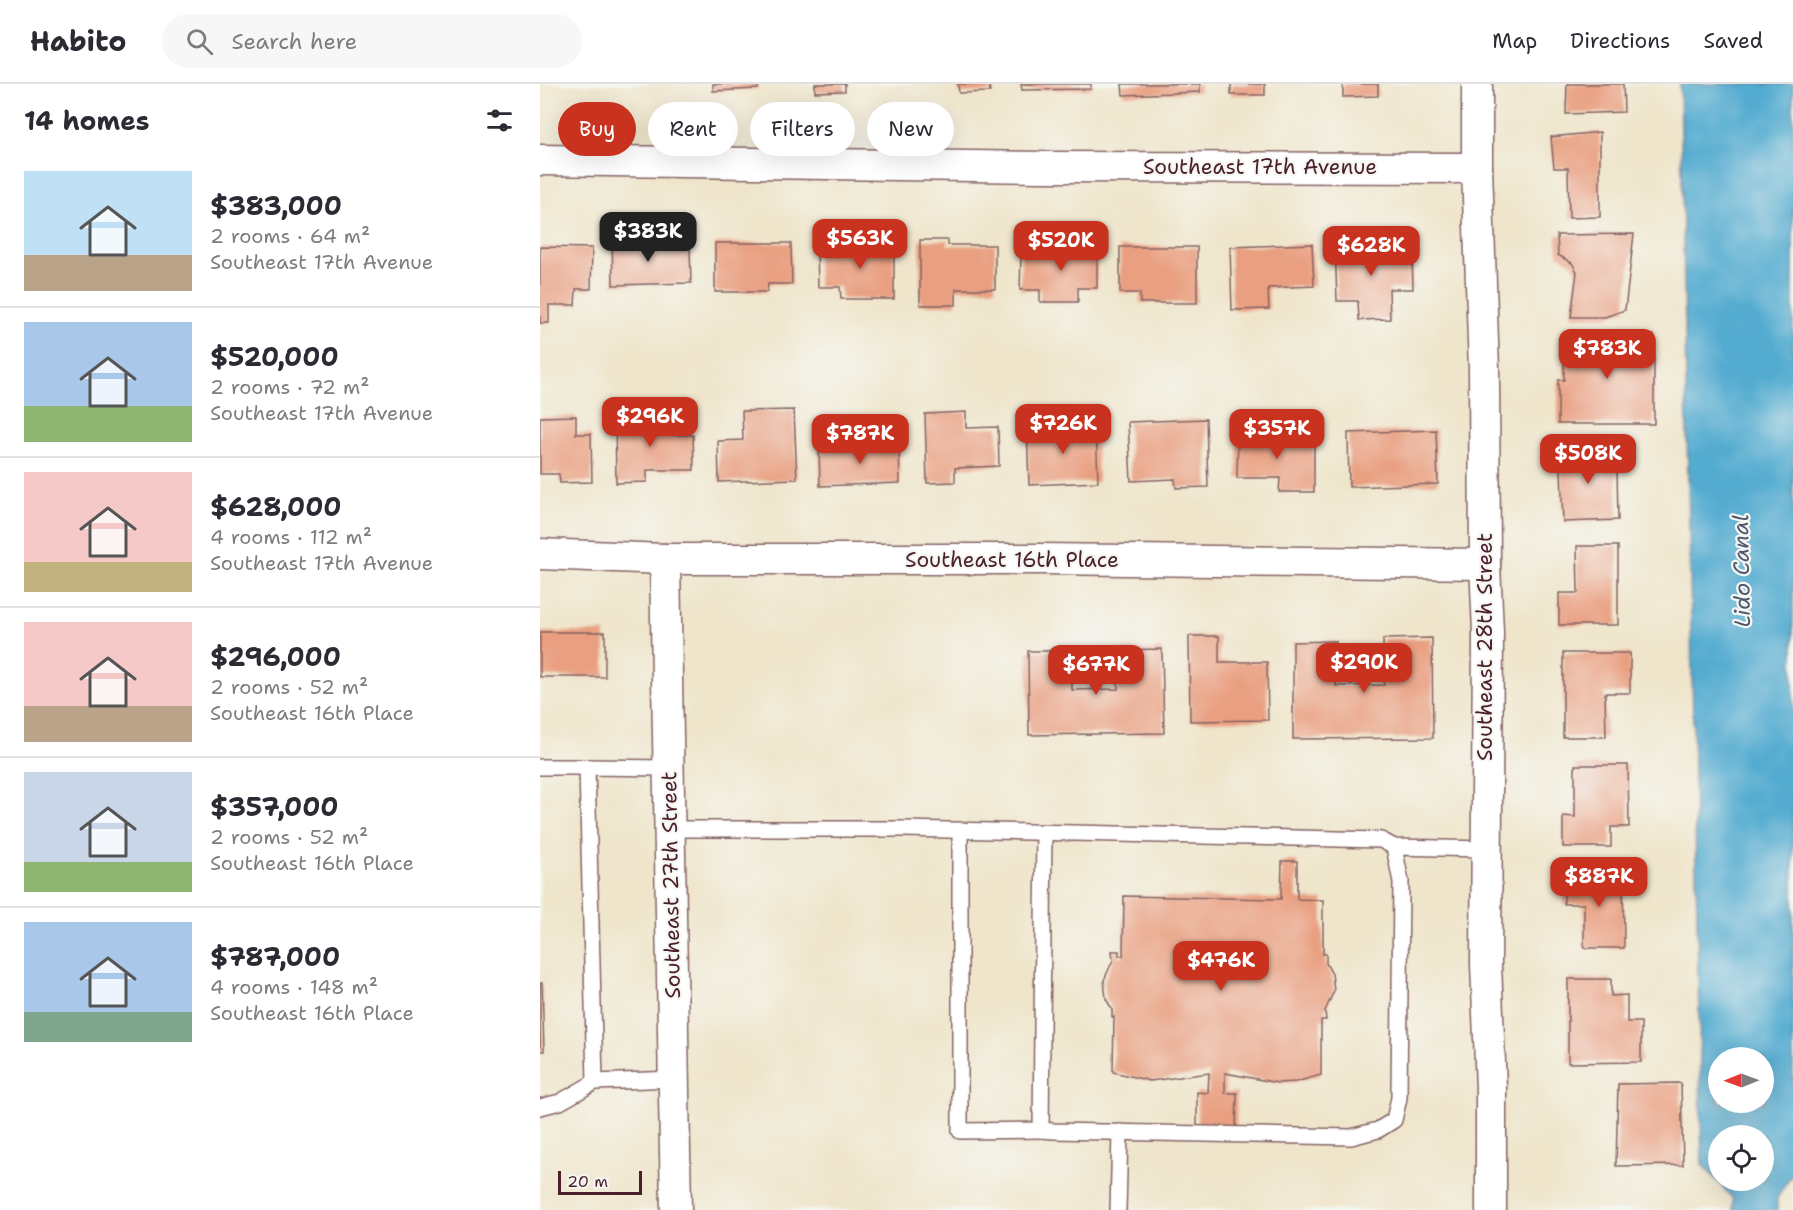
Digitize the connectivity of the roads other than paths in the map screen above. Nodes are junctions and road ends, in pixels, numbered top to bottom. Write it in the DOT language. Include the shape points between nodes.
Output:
graph roads {
  1 [pos="1477,84"];
  2 [pos="540,160"];
  3 [pos="1477,168"];
  4 [pos="540,554"];
  5 [pos="666,559"];
  6 [pos="1485,564"];
  7 [pos="540,767"];
  8 [pos="587,767"];
  9 [pos="669,768"];
  10 [pos="670,829"];
  11 [pos="960,830"];
  12 [pos="1044,832"];
  13 [pos="1394,847"];
  14 [pos="1485,849"];
  15 [pos="674,1079"];
  16 [pos="595,1082"];
  17 [pos="540,1107"];
  18 [pos="1041,1130"];
  19 [pos="1120,1132"];
  20 [pos="676,1210"];
  21 [pos="1118,1210"];
  22 [pos="1491,1210"];
  1 -- 3 [label="street, Southeast 28th Street"];
  2 -- 3 [label="street, Southeast 17th Avenue"];
  3 -- 6 [label="street, Southeast 28th Street"];
  4 -- 5 [label="street, Southeast 16th Place"];
  5 -- 6 [label="street, Southeast 16th Place"];
  5 -- 9 [label="street, Southeast 27th Street"];
  6 -- 14 [label="street, Southeast 28th Street"];
  7 -- 8 [label="lane"];
  8 -- 9 [label="lane"];
  8 -- 16 [label="lane"];
  9 -- 10 [label="street, Southeast 27th Street"];
  10 -- 11 [label="lane"];
  10 -- 15 [label="street, Southeast 27th Street"];
  11 -- 12 [label="lane"];
  11 -- 18 [label="lane" via="960,1131"];
  12 -- 13 [label="lane" via="1381,840"];
  12 -- 18 [label="lane"];
  13 -- 14 [label="lane"];
  13 -- 19 [label="lane" via="1401,882 1399,1098 1394,1120 1378,1130 1351,1137"];
  14 -- 22 [label="street, Southeast 28th Street"];
  15 -- 16 [label="lane"];
  15 -- 20 [label="street, Southeast 27th Street"];
  16 -- 17 [label="lane" via="560,1102"];
  18 -- 19 [label="lane"];
  19 -- 21 [label="lane"];
}
